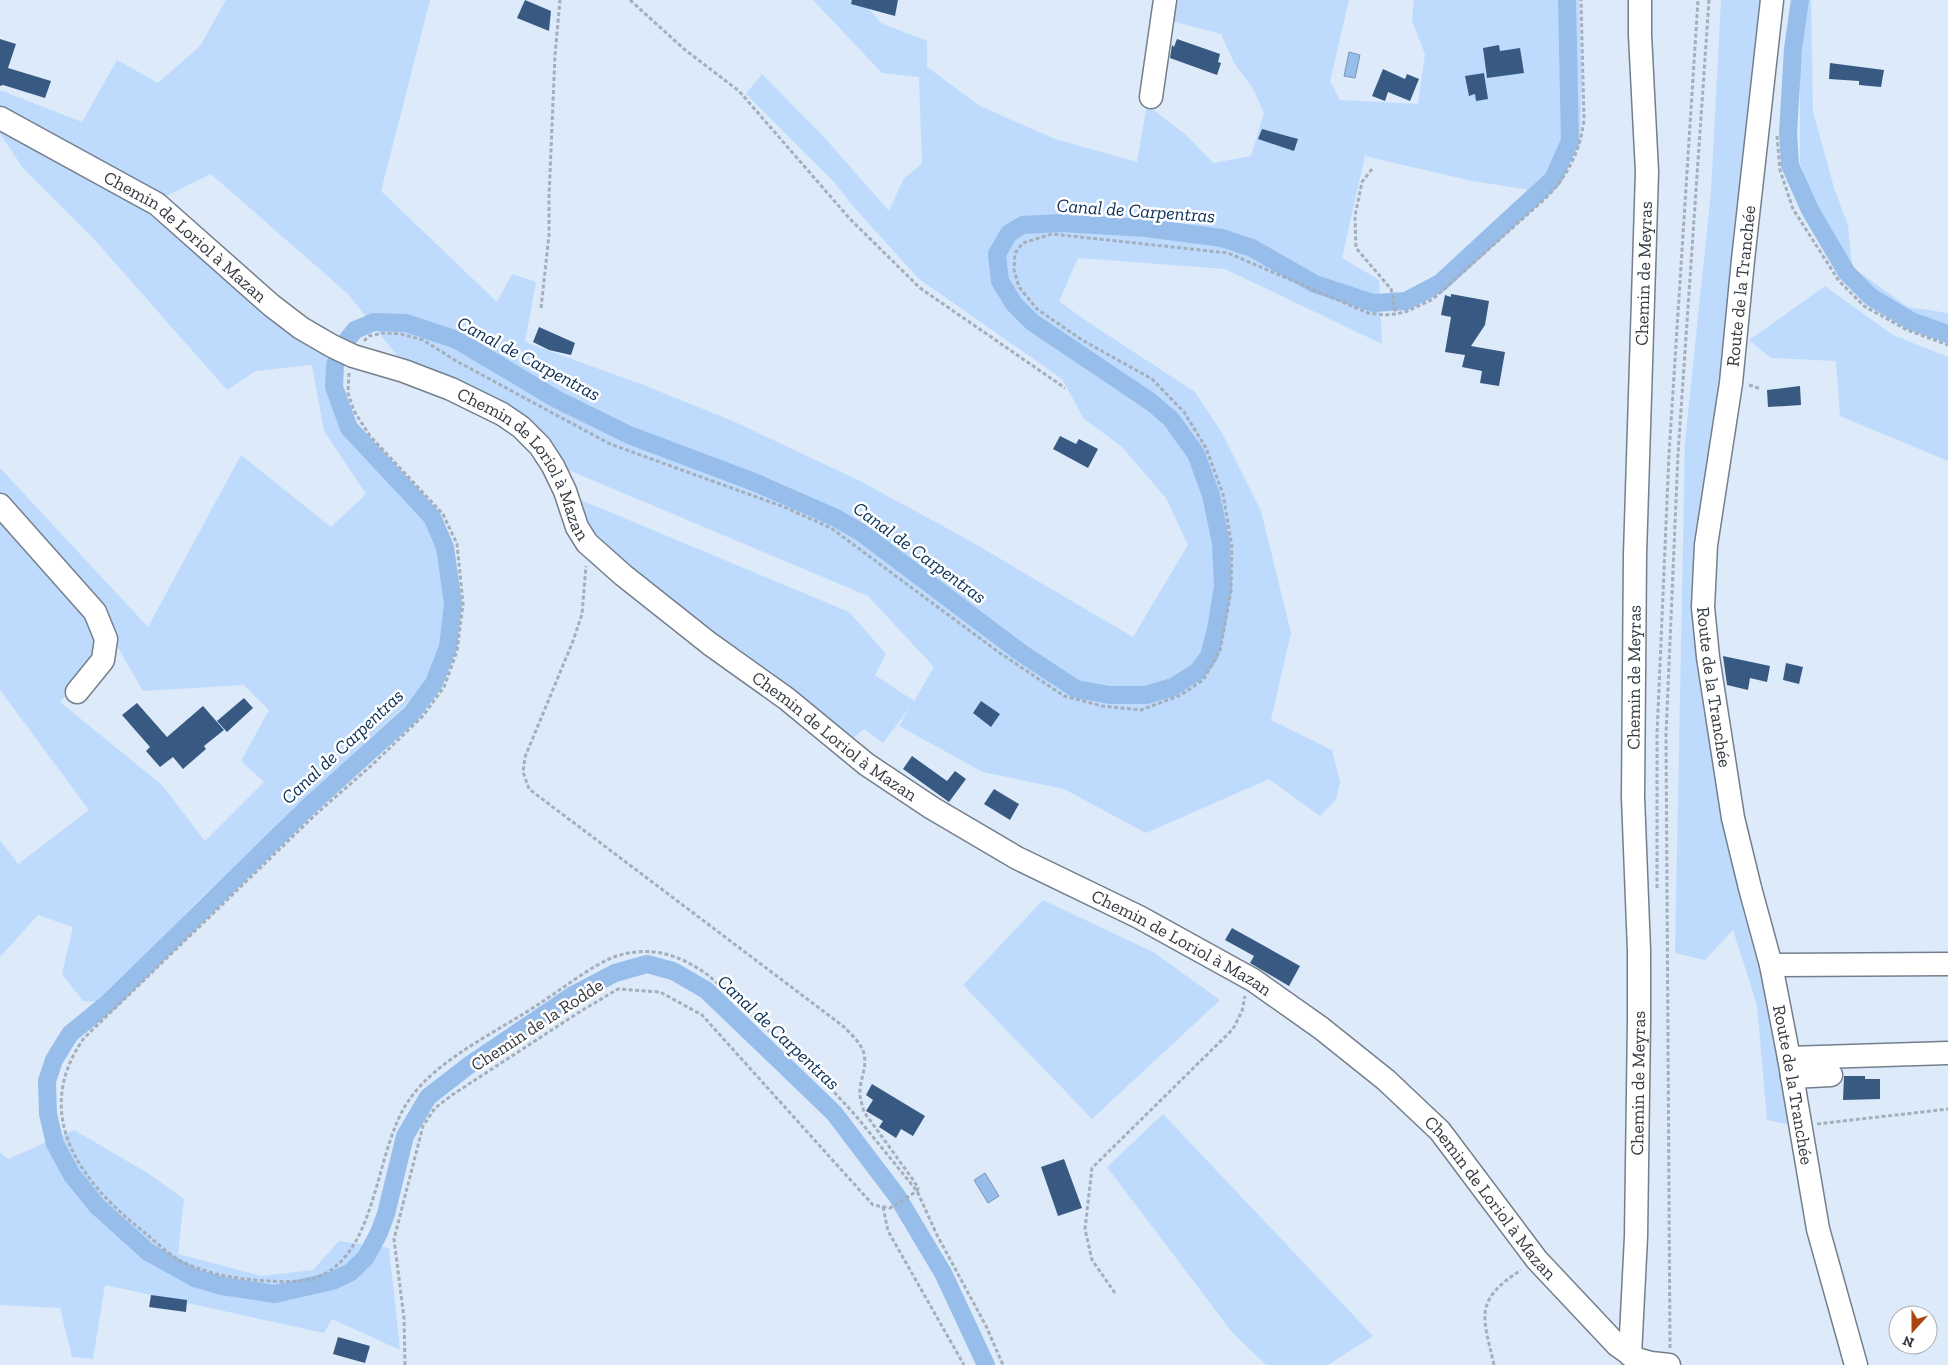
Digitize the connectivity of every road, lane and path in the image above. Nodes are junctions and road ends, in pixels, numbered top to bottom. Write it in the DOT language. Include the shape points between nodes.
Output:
graph roads {
  1 [pos="560,0"];
  2 [pos="630,0"];
  3 [pos="1165,0"];
  4 [pos="1581,0"];
  5 [pos="1640,0"];
  6 [pos="1698,0"];
  7 [pos="1709,0"];
  8 [pos="1772,0"];
  9 [pos="1152,97"];
  10 [pos="0,118"];
  11 [pos="1777,133"];
  12 [pos="1372,169"];
  13 [pos="541,308"];
  14 [pos="1396,313"];
  15 [pos="1948,345"];
  16 [pos="344,352"];
  17 [pos="1065,388"];
  18 [pos="0,505"];
  19 [pos="588,543"];
  20 [pos="77,692"];
  21 [pos="1657,893"];
  22 [pos="1948,964"];
  23 [pos="1771,965"];
  24 [pos="1253,980"];
  25 [pos="1948,1053"];
  26 [pos="1790,1067"];
  27 [pos="1831,1075"];
  28 [pos="1948,1109"];
  29 [pos="1800,1125"];
  30 [pos="917,1191"];
  31 [pos="883,1207"];
  32 [pos="1537,1260"];
  33 [pos="1114,1294"];
  34 [pos="1630,1354"];
  35 [pos="1669,1358"];
  36 [pos="405,1365"];
  37 [pos="964,1365"];
  38 [pos="1003,1365"];
  39 [pos="1494,1365"];
  40 [pos="1856,1365"];
  1 -- 13 [label="path" via="549,235"];
  2 -- 17 [label="path" via="684,49 739,92 850,219 920,288"];
  3 -- 9 [label="street"];
  4 -- 14 [label="path" via="1584,120 1575,159 1563,180 1433,300"];
  5 -- 34 [label="street, Chemin de Meyras" via="1647,172 1635,555 1633,797 1639,1020 1636,1237"];
  6 -- 21 [label="path" via="1669,454 1657,735"];
  7 -- 35 [label="path" via="1678,454 1666,735"];
  8 -- 23 [label="street, Route de la Tranchée" via="1731,383 1706,545 1703,607 1733,818"];
  10 -- 16 [label="street, Chemin de Loriol à Mazan" via="157,204 271,305 301,328"];
  11 -- 15 [label="path" via="1780,170 1793,209 1838,281 1864,306 1907,330"];
  12 -- 14 [label="path" via="1362,182 1355,216 1356,248 1391,289"];
  14 -- 16 [label="path" via="1368,313 1348,306 1228,253 1052,234 1023,243 1015,253 1014,270 1019,287 1037,310 1082,340 1152,379 1184,412 1206,448 1223,494 1232,547 1231,591 1220,651 1203,680 1181,695 1140,710 1102,706 1064,696 997,651 831,528 784,507 610,444 423,340 401,334 369,336 359,346"];
  16 -- 19 [label="street, Chemin de Loriol à Mazan" via="451,389 521,427 540,446 553,466 577,526"];
  16 -- 30 [label="path" via="348,393 354,412 370,436 443,514 457,544 463,604 457,651 444,686 423,716 316,814 84,1038 67,1068 60,1101 69,1142 89,1177 128,1219 185,1263 218,1276 244,1279 306,1281 324,1274 337,1265 359,1233 399,1117 424,1082 452,1059 601,964 616,956 650,952 670,954 691,962 749,1011 825,1082"];
  18 -- 20 [label="street" via="95,612 106,639 103,660"];
  19 -- 24 [label="street, Chemin de Loriol à Mazan" via="710,644 787,699 866,764 932,808 1017,858 1139,916"];
  19 -- 30 [label="path" via="582,614 525,757 523,772 529,789 844,1026 864,1053 865,1071 860,1099 864,1112 914,1181"];
  22 -- 23 [label="street"];
  23 -- 26 [label="street, Route de la Tranchée"];
  24 -- 32 [label="street, Chemin de Loriol à Mazan" via="1386,1080 1440,1131"];
  24 -- 33 [label="path" via="1233,1028 1092,1168 1085,1229 1092,1260"];
  25 -- 26 [label="street"];
  26 -- 27 [label="street"];
  26 -- 29 [label="street, Route de la Tranchée"];
  28 -- 29 [label="path"];
  29 -- 40 [label="street, Route de la Tranchée" via="1818,1229"];
  30 -- 31 [label="path" via="890,1208"];
  30 -- 38 [label="path"];
  31 -- 36 [label="path, Chemin de la Rodde" via="873,1205 702,1015 660,992 618,989 452,1095 435,1108 424,1126 394,1239 404,1318"];
  31 -- 37 [label="path" via="888,1231"];
  32 -- 34 [label="street, Chemin de Loriol à Mazan" via="1617,1345"];
  32 -- 39 [label="path" via="1502,1282 1487,1303 1484,1318"];
  34 -- 35 [label="street, Chemin de Loriol à Mazan" via="1651,1364"];
}
